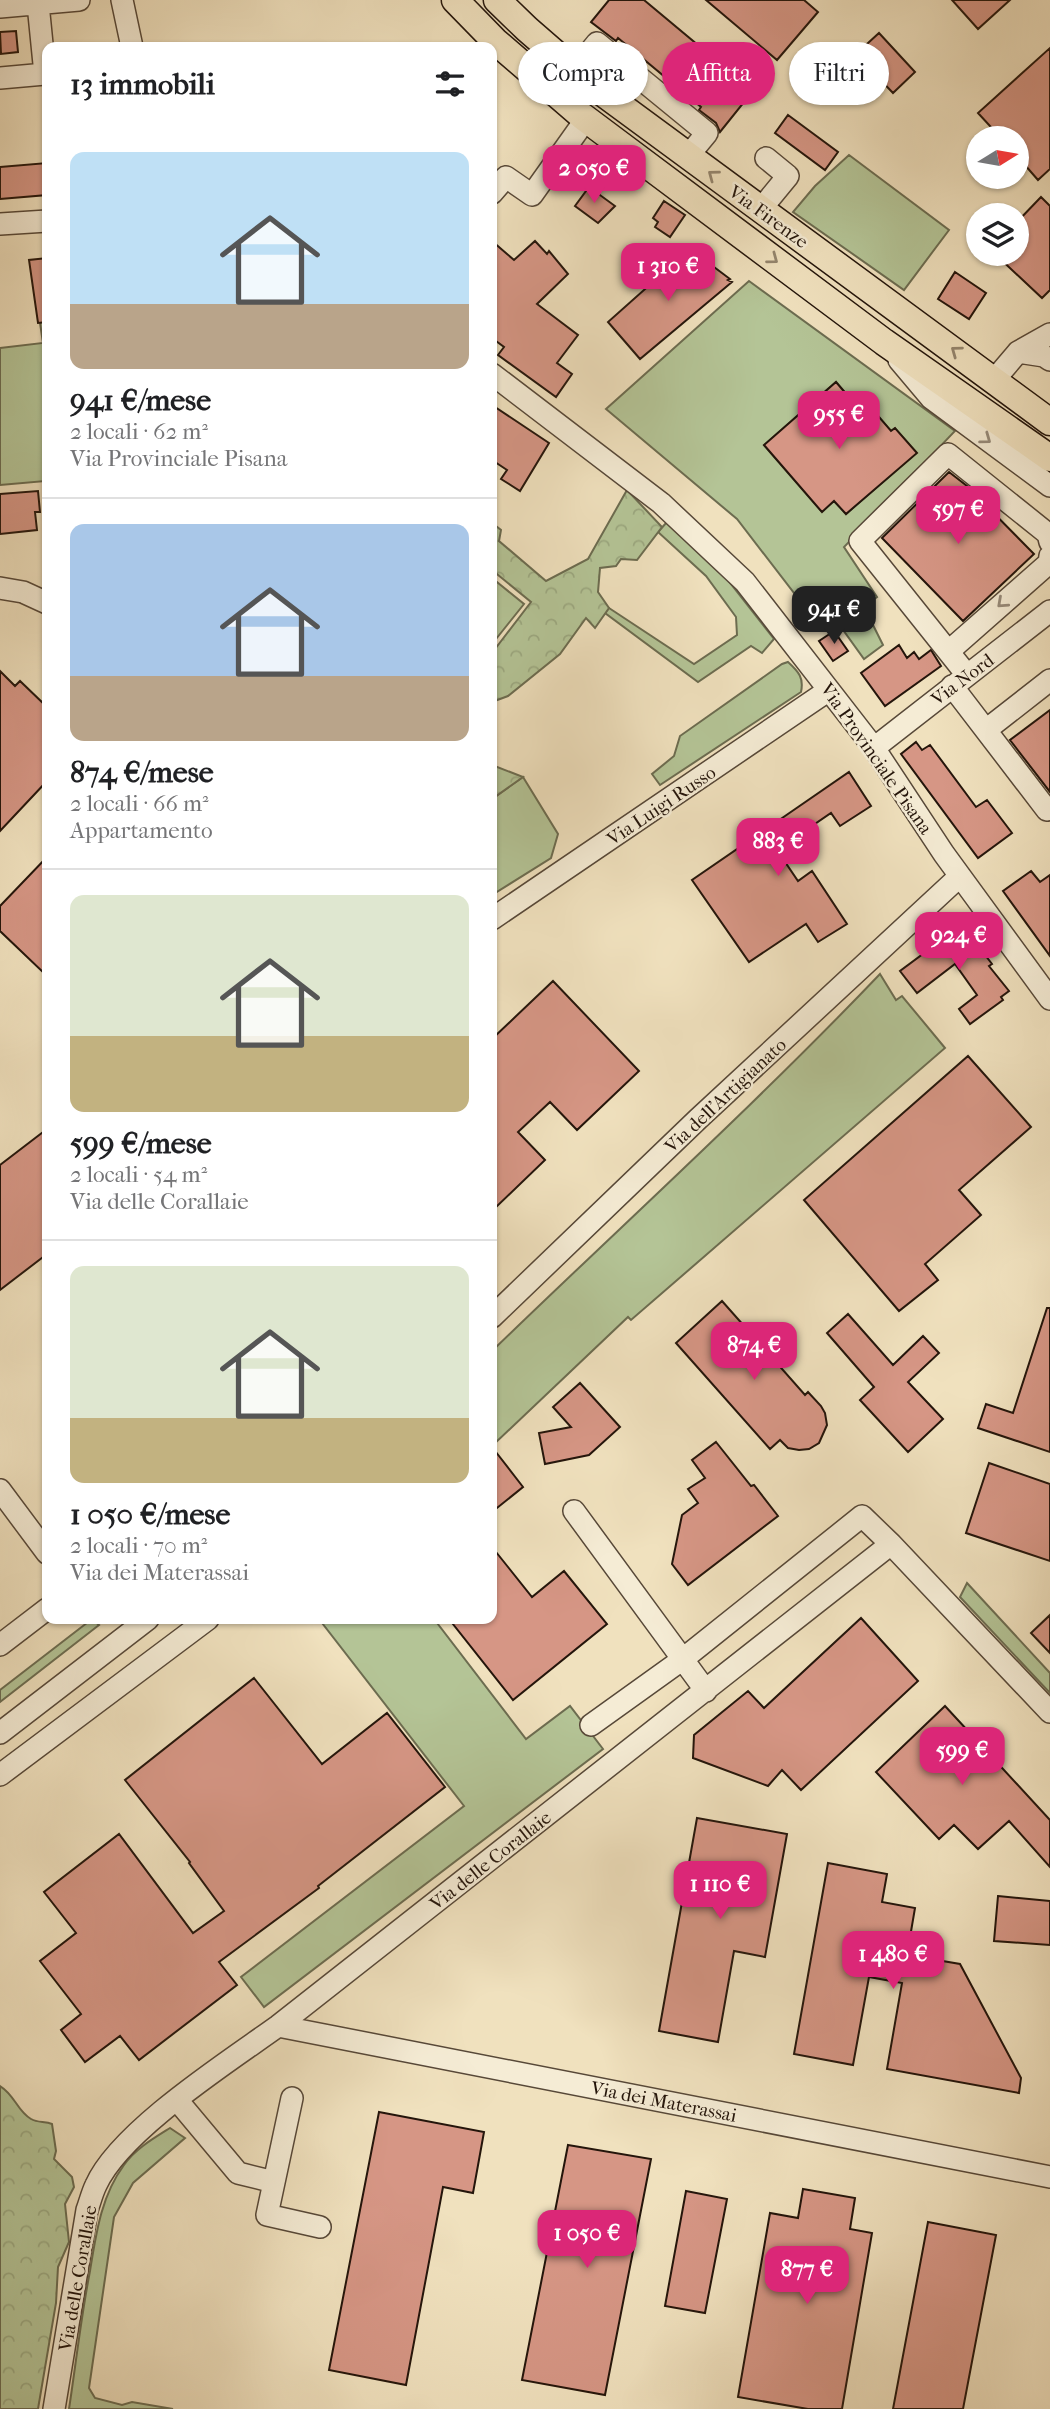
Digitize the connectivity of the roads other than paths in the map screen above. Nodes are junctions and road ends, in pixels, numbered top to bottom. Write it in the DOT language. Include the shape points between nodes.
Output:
graph roads {
  1 [pos="79,0"];
  2 [pos="122,0"];
  3 [pos="455,0"];
  4 [pos="498,0"];
  5 [pos="38,4"];
  6 [pos="0,7"];
  7 [pos="131,42"];
  8 [pos="496,42"];
  9 [pos="542,42"];
  10 [pos="497,43"];
  11 [pos="42,44"];
  12 [pos="42,74"];
  13 [pos="0,78"];
  14 [pos="648,84"];
  15 [pos="621,105"];
  16 [pos="586,120"];
  17 [pos="688,156"];
  18 [pos="766,158"];
  19 [pos="497,187"];
  20 [pos="760,210"];
  21 [pos="42,221"];
  22 [pos="0,224"];
  23 [pos="1050,334"];
  24 [pos="884,342"];
  25 [pos="1018,352"];
  26 [pos="1050,360"];
  27 [pos="497,378"];
  28 [pos="995,379"];
  29 [pos="1050,422"];
  30 [pos="1050,457"];
  31 [pos="1050,486"];
  32 [pos="1050,542"];
  33 [pos="1050,556"];
  34 [pos="0,588"];
  35 [pos="42,601"];
  36 [pos="1050,611"];
  37 [pos="955,668"];
  38 [pos="1050,680"];
  39 [pos="829,690"];
  40 [pos="986,730"];
  41 [pos="874,748"];
  42 [pos="1050,808"];
  43 [pos="960,876"];
  44 [pos="497,916"];
  45 [pos="1050,999"];
  46 [pos="497,1312"];
  47 [pos="0,1490"];
  48 [pos="574,1511"];
  49 [pos="891,1544"];
  50 [pos="42,1546"];
  51 [pos="42,1613"];
  52 [pos="142,1624"];
  53 [pos="201,1624"];
  54 [pos="0,1645"];
  55 [pos="683,1659"];
  56 [pos="706,1691"];
  57 [pos="1050,1712"];
  58 [pos="591,1725"];
  59 [pos="0,1733"];
  60 [pos="0,1775"];
  61 [pos="278,2026"];
  62 [pos="292,2098"];
  63 [pos="177,2100"];
  64 [pos="1050,2177"];
  65 [pos="274,2182"];
  66 [pos="320,2227"];
  67 [pos="54,2409"];
  1 -- 5 [label="street"];
  2 -- 7 [label="street"];
  3 -- 8 [label="main road, Via Firenze"];
  4 -- 9 [label="main road, Via Firenze"];
  5 -- 6 [label="street"];
  5 -- 11 [label="street"];
  10 -- 16 [label="main road, Via Firenze"];
  12 -- 13 [label="street"];
  14 -- 17 [label="street" via="707,132"];
  15 -- 17 [label="main road, Via Firenze"];
  16 -- 19 [label="street" via="532,195 506,177"];
  16 -- 24 [label="main road, Via Firenze, one-way"];
  20 -- 17 [label="main road, Via Firenze, one-way"];
  18 -- 20 [label="street" via="788,176"];
  28 -- 20 [label="main road, Via Firenze, one-way"];
  21 -- 22 [label="street"];
  23 -- 25 [label="street"];
  24 -- 30 [label="main road, Via Firenze"];
  24 -- 31 [label="street, Via Firenze, one-way" via="931,398"];
  25 -- 26 [label="street"];
  25 -- 28 [label="street"];
  27 -- 39 [label="street, Via Provinciale Pisana" via="661,503 745,582"];
  28 -- 29 [label="main road, Via Firenze"];
  32 -- 37 [label="street" via="1048,534 948,454 860,541"];
  33 -- 37 [label="street, one-way"];
  34 -- 35 [label="street"];
  36 -- 37 [label="street, Via Nord"];
  37 -- 40 [label="street"];
  37 -- 41 [label="street, Via Nord"];
  38 -- 40 [label="street"];
  39 -- 41 [label="street, Via Provinciale Pisana"];
  39 -- 44 [label="street, Via Luigi Russo"];
  40 -- 42 [label="street" via="1047,810"];
  41 -- 43 [label="street, Via Provinciale Pisana"];
  43 -- 45 [label="street, Via Provinciale Pisana"];
  43 -- 46 [label="street, Via dell'Artigianato"];
  47 -- 50 [label="street"];
  48 -- 55 [label="street"];
  49 -- 55 [label="street" via="862,1516"];
  49 -- 56 [label="street, Via delle Corallaie"];
  49 -- 57 [label="street"];
  51 -- 54 [label="street"];
  52 -- 59 [label="street"];
  53 -- 60 [label="street"];
  55 -- 56 [label="street"];
  55 -- 58 [label="street"];
  56 -- 61 [label="street, Via delle Corallaie"];
  61 -- 63 [label="street, Via delle Corallaie"];
  61 -- 64 [label="street, Via dei Materassai"];
  62 -- 65 [label="street"];
  63 -- 65 [label="street" via="238,2173"];
  63 -- 67 [label="street, Via delle Corallaie" via="128,2142 96,2183 87,2210"];
  65 -- 66 [label="street" via="267,2215"];
}
